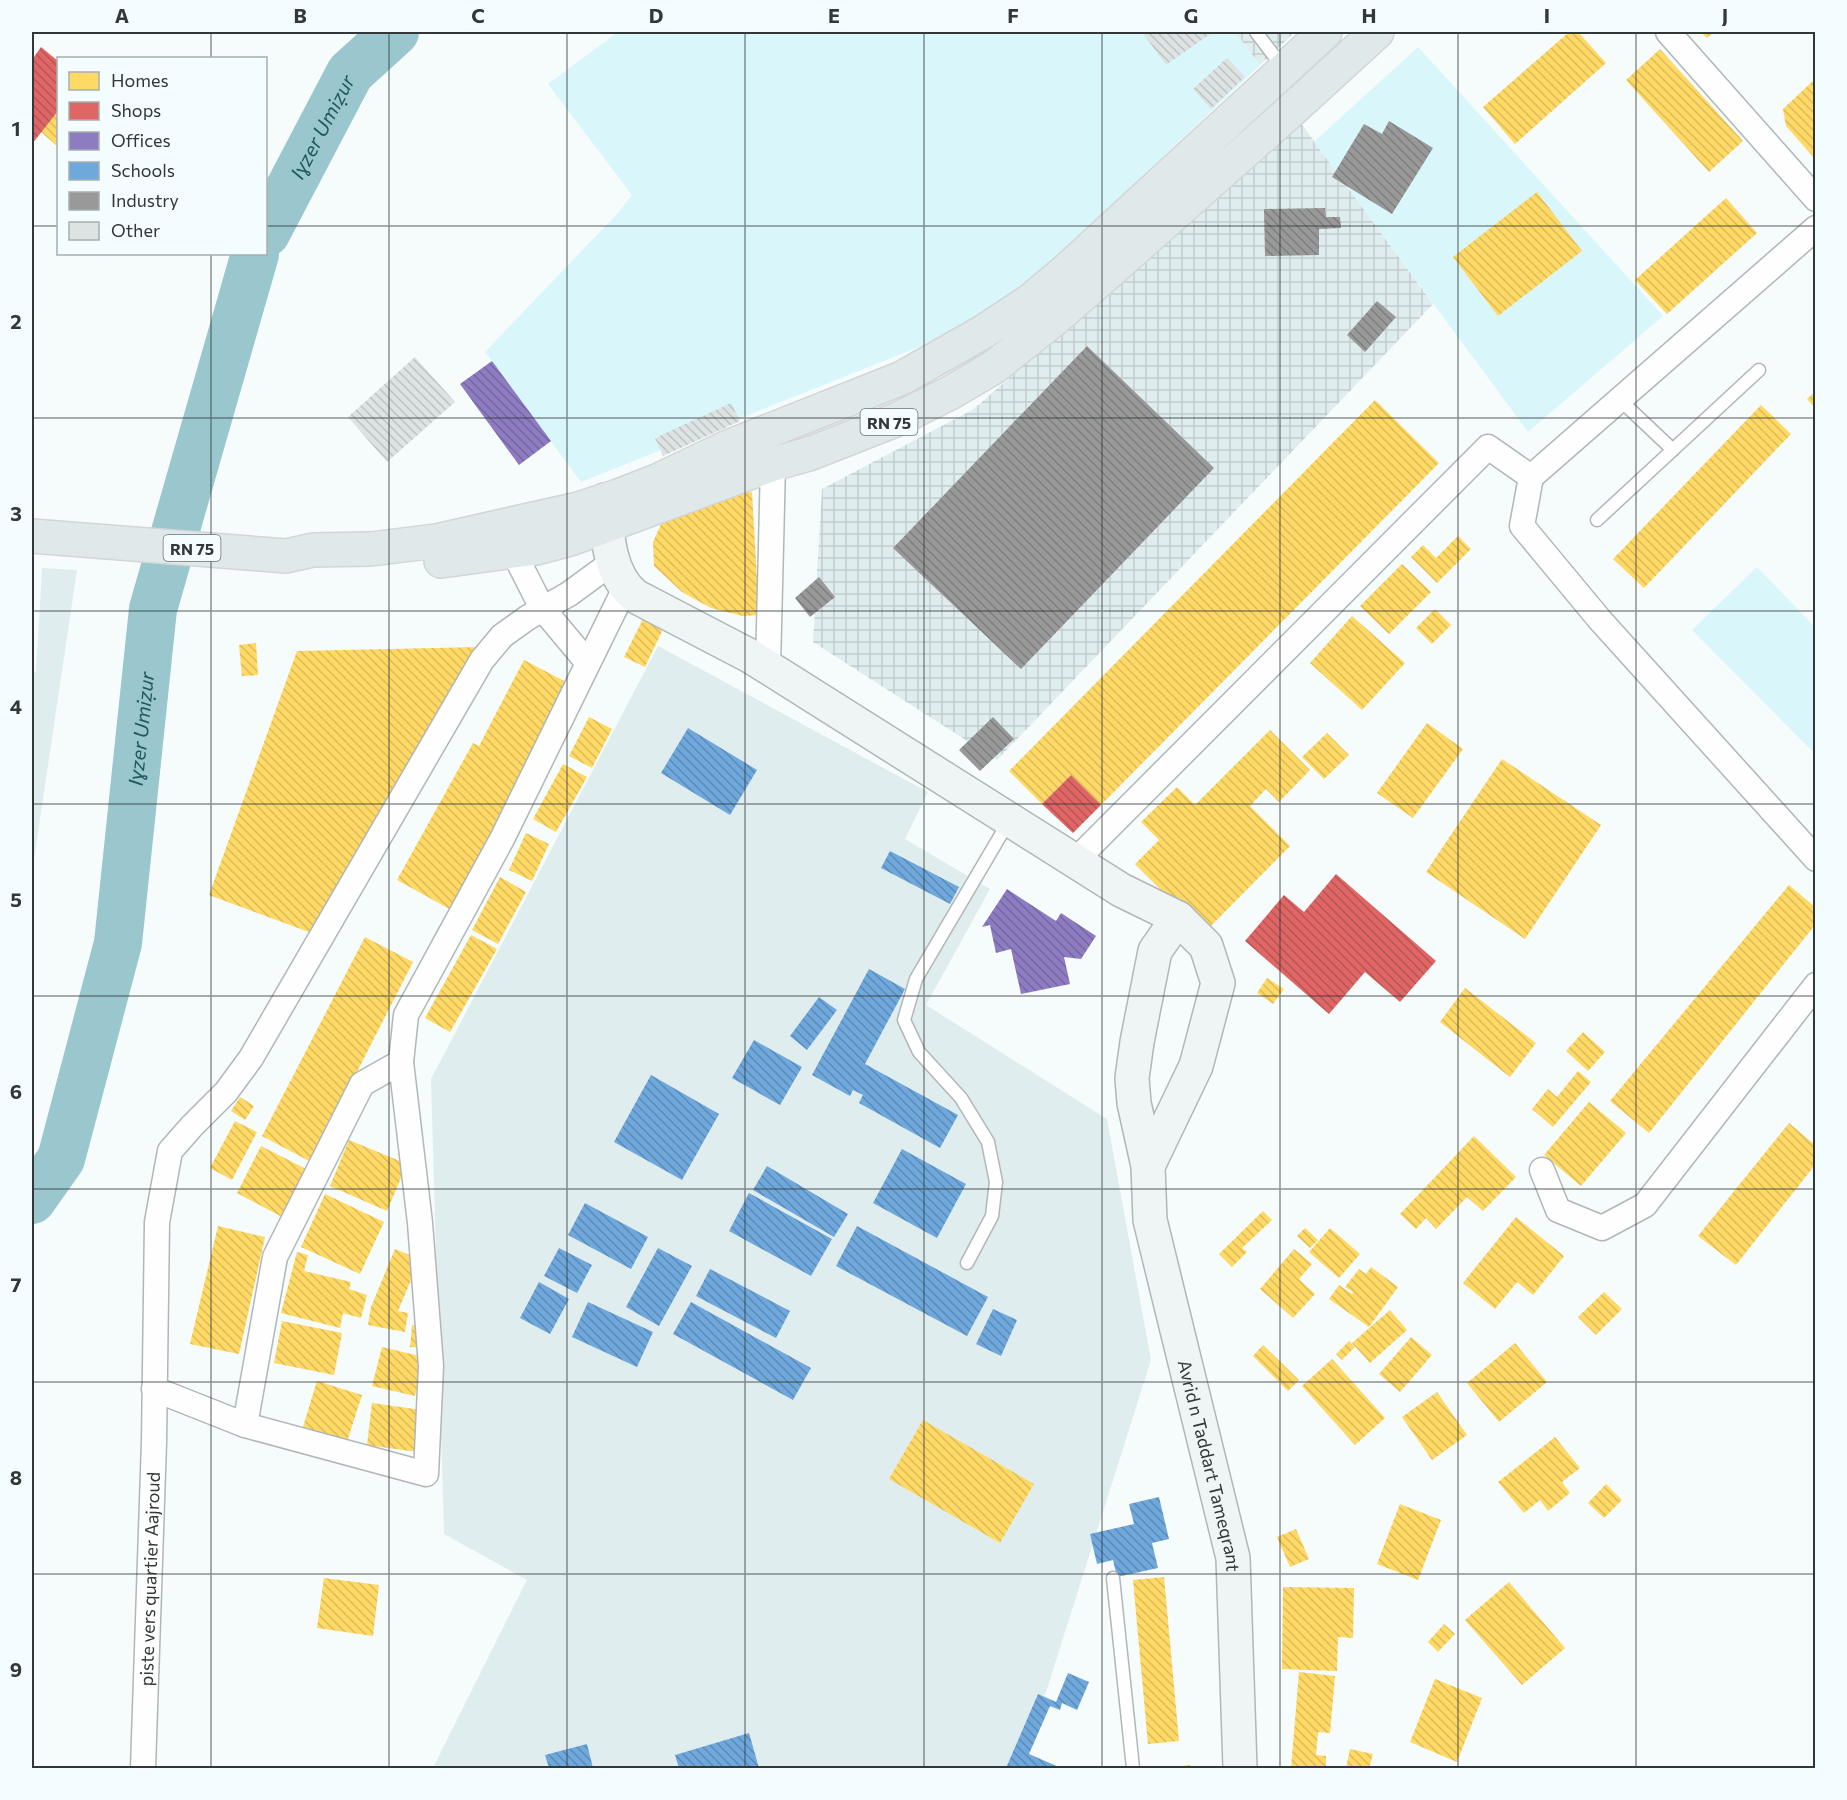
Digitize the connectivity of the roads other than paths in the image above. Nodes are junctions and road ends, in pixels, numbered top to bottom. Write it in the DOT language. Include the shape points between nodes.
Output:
graph roads {
  1 [pos="1256,32"];
  2 [pos="1325,32"];
  3 [pos="1377,32"];
  4 [pos="1668,32"];
  5 [pos="1273,80"];
  6 [pos="1285,116"];
  7 [pos="1815,199"];
  8 [pos="1815,228"];
  9 [pos="1758,370"];
  10 [pos="1619,399"];
  11 [pos="1673,450"];
  12 [pos="773,464"];
  13 [pos="1531,477"];
  14 [pos="606,513"];
  15 [pos="1597,520"];
  16 [pos="32,536"];
  17 [pos="513,551"];
  18 [pos="286,556"];
  19 [pos="619,575"];
  20 [pos="542,608"];
  21 [pos="588,663"];
  22 [pos="768,667"];
  23 [pos="1010,820"];
  24 [pos="1815,859"];
  25 [pos="1075,861"];
  26 [pos="1178,918"];
  27 [pos="1815,985"];
  28 [pos="401,1062"];
  29 [pos="1148,1166"];
  30 [pos="1542,1170"];
  31 [pos="967,1263"];
  32 [pos="154,1389"];
  33 [pos="245,1425"];
  34 [pos="1113,1578"];
  35 [pos="143,1768"];
  36 [pos="1133,1768"];
  37 [pos="1240,1768"];
  1 -- 5 [label="lane"];
  2 -- 5 [label="main road, RN 75"];
  3 -- 6 [label="main road, RN 75"];
  4 -- 7 [label="street"];
  5 -- 6 [label="main road"];
  5 -- 14 [label="main road, RN 75" via="1068,269 1030,301 983,332 902,378 728,447 659,480"];
  6 -- 12 [label="main road, RN 75" via="1052,321 994,367 898,418 809,454"];
  8 -- 10 [label="street"];
  9 -- 11 [label="lane"];
  10 -- 11 [label="lane"];
  10 -- 13 [label="street"];
  11 -- 15 [label="lane"];
  12 -- 14 [label="main road, RN 75"];
  12 -- 22 [label="street"];
  13 -- 24 [label="street" via="1522,526 1600,620"];
  13 -- 25 [label="street" via="1488,447"];
  14 -- 17 [label="main road, RN 75" via="536,548"];
  14 -- 18 [label="main road, RN 75" via="578,509 436,541 371,549 313,550"];
  14 -- 19 [label="main road"];
  16 -- 18 [label="main road, RN 75"];
  17 -- 18 [label="main road, RN 75" via="364,569 310,564"];
  17 -- 20 [label="street"];
  19 -- 20 [label="street, piste vers quartier Aajroud"];
  19 -- 21 [label="street"];
  19 -- 22 [label="main road" via="645,602"];
  20 -- 21 [label="street"];
  20 -- 32 [label="street, piste vers quartier Aajroud" via="502,636 482,660 251,1058 226,1092 170,1151 157,1222"];
  21 -- 28 [label="street" via="502,839 406,1015"];
  22 -- 23 [label="main road"];
  23 -- 25 [label="main road"];
  23 -- 31 [label="lane" via="916,979 904,1020 919,1052 961,1098 988,1142 996,1182 992,1216"];
  25 -- 26 [label="main road" via="1121,890"];
  26 -- 29 [label="main road, Avrid n Taddart Tameqrant" via="1155,951 1132,1078"];
  26 -- 29 [label="main road" via="1206,946 1218,983 1196,1066"];
  27 -- 30 [label="street" via="1645,1205 1602,1228 1558,1210"];
  28 -- 33 [label="street" via="362,1084 275,1257"];
  28 -- 33 [label="street" via="420,1223 431,1366 426,1474"];
  29 -- 37 [label="main road, Avrid n Taddart Tameqrant" via="1150,1220 1233,1558"];
  32 -- 33 [label="street"];
  32 -- 35 [label="street, piste vers quartier Aajroud"];
  34 -- 36 [label="lane"];
}
